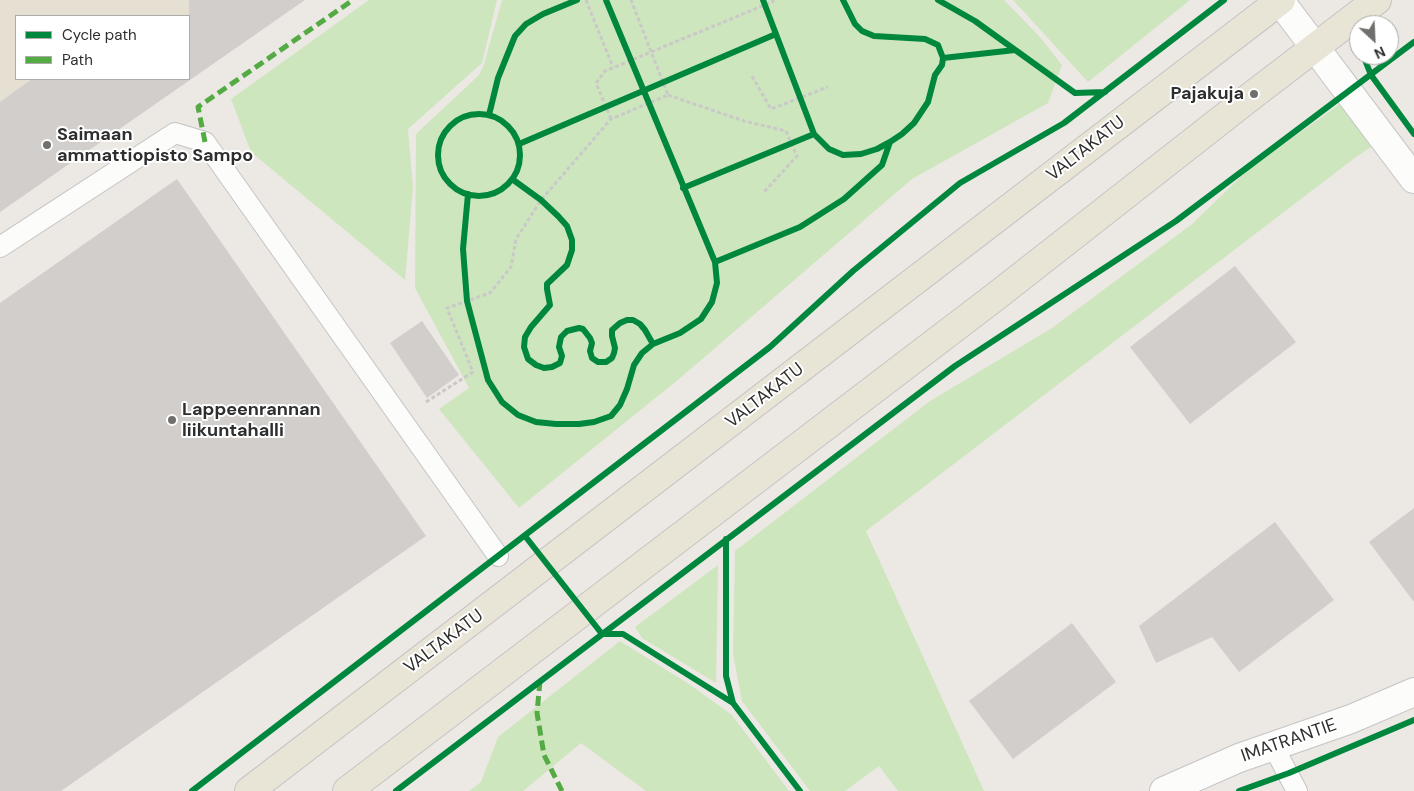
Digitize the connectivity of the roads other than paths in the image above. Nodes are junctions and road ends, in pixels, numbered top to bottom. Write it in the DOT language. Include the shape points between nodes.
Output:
graph roads {
  1 [pos="1280,0"];
  2 [pos="1377,0"];
  3 [pos="1315,47"];
  4 [pos="1414,179"];
  5 [pos="0,247"];
  6 [pos="498,556"];
  7 [pos="1414,692"];
  8 [pos="1273,746"];
  9 [pos="249,791"];
  10 [pos="347,791"];
  11 [pos="1164,791"];
  12 [pos="1297,791"];
  1 -- 3 [label="street"];
  1 -- 9 [label="main road, VALTAKATU"];
  2 -- 3 [label="main road"];
  3 -- 4 [label="street"];
  3 -- 10 [label="main road" via="995,297"];
  5 -- 6 [label="lane" via="175,133 205,142"];
  7 -- 8 [label="street, IMATRANTIE"];
  8 -- 11 [label="street, IMATRANTIE"];
  8 -- 12 [label="lane"];
}
